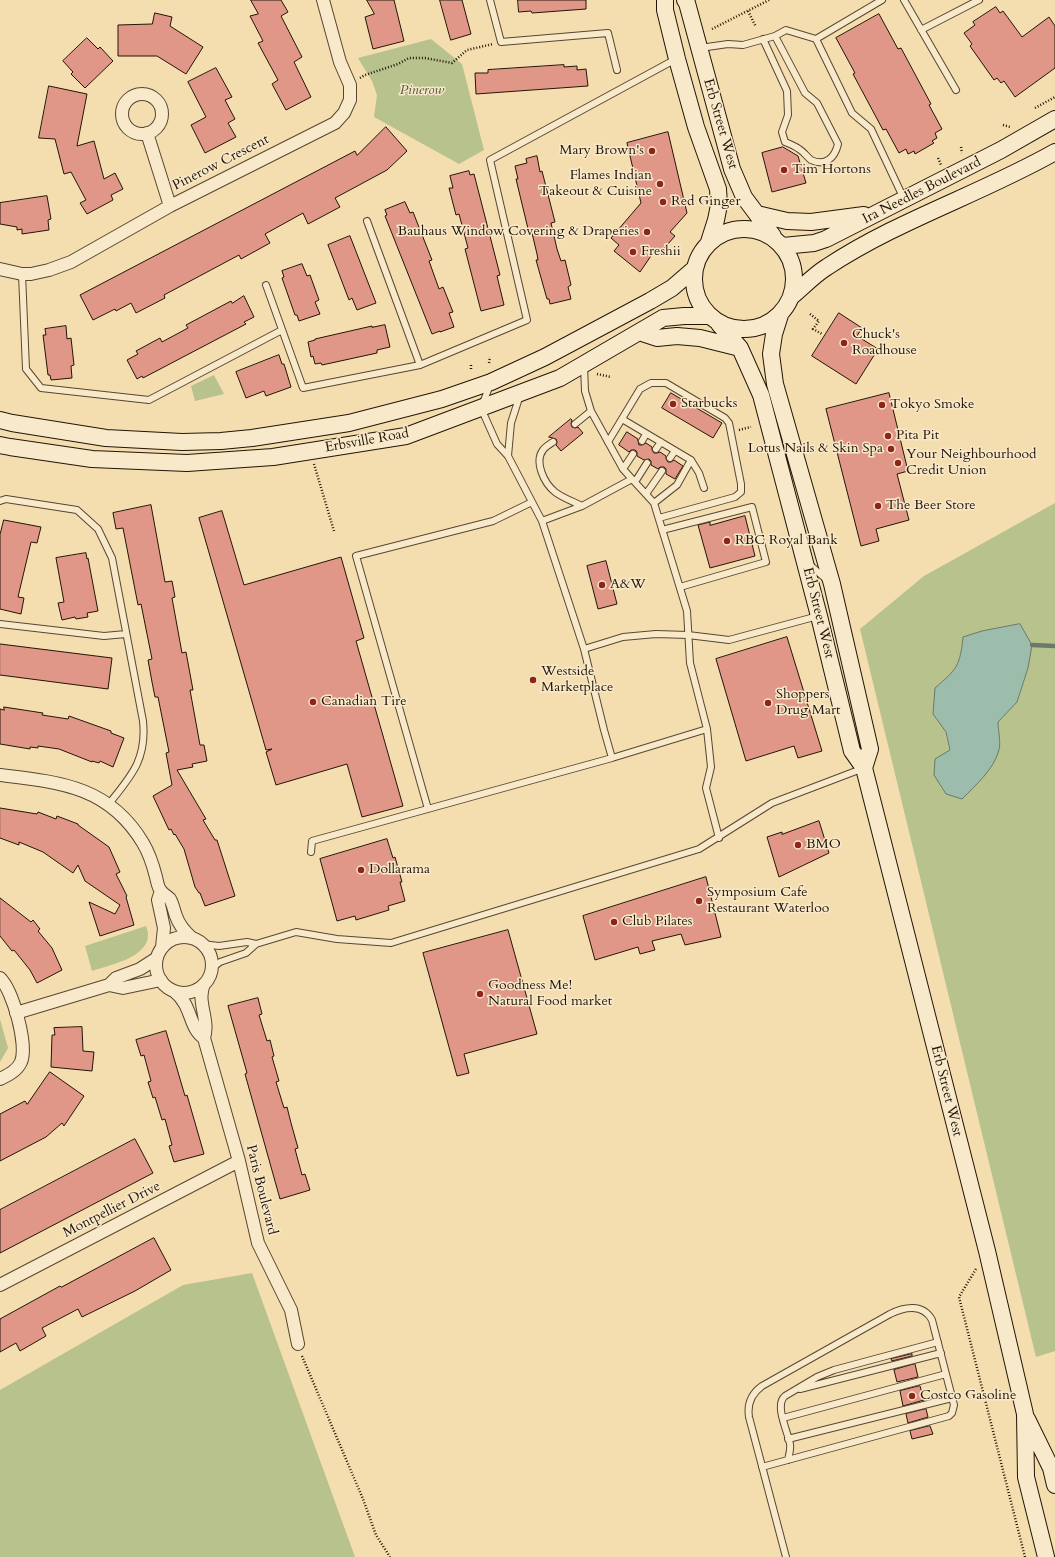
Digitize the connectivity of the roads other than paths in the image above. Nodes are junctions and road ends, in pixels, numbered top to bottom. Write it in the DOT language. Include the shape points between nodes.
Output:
graph roads {
  1 [pos="323,0"];
  2 [pos="490,0"];
  3 [pos="665,0"];
  4 [pos="685,0"];
  5 [pos="882,0"];
  6 [pos="904,0"];
  7 [pos="980,0"];
  8 [pos="922,30"];
  9 [pos="775,36"];
  10 [pos="763,39"];
  11 [pos="816,39"];
  12 [pos="700,48"];
  13 [pos="677,59"];
  14 [pos="617,70"];
  15 [pos="956,90"];
  16 [pos="1055,119"];
  17 [pos="147,133"];
  18 [pos="1055,152"];
  19 [pos="904,200"];
  20 [pos="170,206"];
  21 [pos="879,213"];
  22 [pos="757,214"];
  23 [pos="367,221"];
  24 [pos="709,242"];
  25 [pos="779,242"];
  26 [pos="0,269"];
  27 [pos="694,269"];
  28 [pos="22,274"];
  29 [pos="266,284"];
  30 [pos="792,296"];
  31 [pos="780,315"];
  32 [pos="714,320"];
  33 [pos="282,330"];
  34 [pos="639,332"];
  35 [pos="740,348"];
  36 [pos="584,364"];
  37 [pos="420,365"];
  38 [pos="491,382"];
  39 [pos="521,393"];
  40 [pos="481,408"];
  41 [pos="591,411"];
  42 [pos="622,419"];
  43 [pos="0,420"];
  44 [pos="575,424"];
  45 [pos="646,434"];
  46 [pos="642,441"];
  47 [pos="553,442"];
  48 [pos="608,442"];
  49 [pos="661,442"];
  50 [pos="0,445"];
  51 [pos="656,449"];
  52 [pos="675,451"];
  53 [pos="633,454"];
  54 [pos="508,456"];
  55 [pos="670,458"];
  56 [pos="691,460"];
  57 [pos="647,462"];
  58 [pos="623,469"];
  59 [pos="662,471"];
  60 [pos="633,480"];
  61 [pos="704,488"];
  62 [pos="646,494"];
  63 [pos="0,502"];
  64 [pos="532,502"];
  65 [pos="654,503"];
  66 [pos="582,506"];
  67 [pos="659,518"];
  68 [pos="542,521"];
  69 [pos="662,530"];
  70 [pos="804,560"];
  71 [pos="832,584"];
  72 [pos="680,587"];
  73 [pos="819,616"];
  74 [pos="0,624"];
  75 [pos="126,634"];
  76 [pos="688,635"];
  77 [pos="584,649"];
  78 [pos="707,729"];
  79 [pos="612,758"];
  80 [pos="864,768"];
  81 [pos="0,775"];
  82 [pos="108,805"];
  83 [pos="428,809"];
  84 [pos="719,838"];
  85 [pos="311,852"];
  86 [pos="161,891"];
  87 [pos="197,941"];
  88 [pos="256,944"];
  89 [pos="162,947"];
  90 [pos="157,958"];
  91 [pos="211,969"];
  92 [pos="0,978"];
  93 [pos="161,980"];
  94 [pos="204,984"];
  95 [pos="109,985"];
  96 [pos="174,991"];
  97 [pos="16,1013"];
  98 [pos="204,1038"];
  99 [pos="0,1079"];
  100 [pos="239,1161"];
  101 [pos="0,1285"];
  102 [pos="938,1342"];
  103 [pos="298,1344"];
  104 [pos="940,1353"];
  105 [pos="946,1374"];
  106 [pos="792,1391"];
  107 [pos="952,1398"];
  108 [pos="1025,1414"];
  109 [pos="783,1418"];
  110 [pos="788,1439"];
  111 [pos="788,1460"];
  112 [pos="762,1467"];
  113 [pos="1055,1485"];
  114 [pos="786,1557"];
  115 [pos="1046,1557"];
  1 -- 20 [label="street, Pinerow Crescent" via="340,62 350,86 350,100 344,113 335,123"];
  2 -- 14 [label="lane" via="501,42 608,33"];
  3 -- 13 [label="main road, Erb Street West"];
  4 -- 12 [label="main road, Erb Street West"];
  5 -- 11 [label="lane"];
  6 -- 8 [label="lane"];
  7 -- 8 [label="lane"];
  8 -- 15 [label="lane"];
  9 -- 10 [label="lane"];
  9 -- 10 [label="lane" via="805,92 817,103 838,144 836,155 828,161 818,162 810,159 785,142 782,132 788,115 786,90"];
  9 -- 11 [label="lane" via="786,30"];
  10 -- 12 [label="lane" via="743,44"];
  11 -- 19 [label="lane" via="852,113 871,129"];
  12 -- 22 [label="main road, Erb Street West" via="732,169 744,197"];
  13 -- 24 [label="main road, Erb Street West" via="696,126 718,189 719,205"];
  13 -- 37 [label="lane" via="490,160 527,320"];
  16 -- 19 [label="main road, Ira Needles Boulevard"];
  17 -- 20 [label="street"];
  18 -- 30 [label="main road, Ira Needles Boulevard" via="871,240 826,268"];
  19 -- 21 [label="main road, Ira Needles Boulevard"];
  20 -- 28 [label="street, Pinerow Crescent" via="71,262 49,270"];
  21 -- 22 [label="main road" via="811,222 787,221"];
  21 -- 25 [label="main road, Ira Needles Boulevard" via="814,243"];
  22 -- 25 [label="main road, Erb Street West"];
  23 -- 37 [label="lane"];
  24 -- 25 [label="main road" via="728,231 746,228 765,232"];
  24 -- 27 [label="main road"];
  25 -- 30 [label="main road" via="789,254 795,273"];
  26 -- 28 [label="street, Pinerow Crescent"];
  27 -- 32 [label="main road" via="696,290 704,309"];
  27 -- 38 [label="main road, Erbsville Road" via="672,288 545,357"];
  28 -- 33 [label="lane" via="26,370 41,388 149,400"];
  29 -- 33 [label="lane"];
  30 -- 31 [label="main road"];
  31 -- 32 [label="main road" via="771,322 753,328 732,328"];
  31 -- 71 [label="main road, Erb Street West" via="774,334 772,354 775,384"];
  32 -- 34 [label="main road, Erbsville Road" via="684,316 663,318"];
  32 -- 35 [label="main road, Erb Street West"];
  33 -- 37 [label="lane" via="303,388"];
  34 -- 35 [label="main road" via="657,338 700,338"];
  34 -- 36 [label="main road, Erbsville Road"];
  35 -- 70 [label="main road, Erb Street West" via="761,395"];
  36 -- 39 [label="main road, Erbsville Road" via="560,378"];
  36 -- 41 [label="lane" via="585,391"];
  38 -- 40 [label="lane"];
  38 -- 43 [label="main road, Erbsville Road" via="442,399 349,423 221,441 182,442 106,438"];
  39 -- 40 [label="main road, Erbsville Road"];
  39 -- 54 [label="lane" via="511,422"];
  40 -- 50 [label="main road, Erbsville Road" via="406,436 273,457 187,463 92,459"];
  40 -- 54 [label="lane" via="497,444"];
  41 -- 44 [label="lane"];
  41 -- 48 [label="lane"];
  42 -- 45 [label="lane"];
  42 -- 48 [label="lane"];
  42 -- 67 [label="lane" via="640,389 651,383 666,383 725,418 729,423 742,484 741,492"];
  45 -- 46 [label="lane"];
  45 -- 49 [label="lane"];
  47 -- 66 [label="lane" via="543,449 540,457 543,476 548,486 556,493"];
  48 -- 58 [label="lane"];
  49 -- 51 [label="lane"];
  49 -- 52 [label="lane"];
  52 -- 55 [label="lane"];
  52 -- 56 [label="lane"];
  53 -- 58 [label="lane"];
  54 -- 64 [label="lane"];
  56 -- 61 [label="lane" via="699,472"];
  56 -- 65 [label="lane" via="677,485"];
  57 -- 60 [label="lane"];
  58 -- 60 [label="lane"];
  59 -- 62 [label="lane"];
  60 -- 62 [label="lane"];
  60 -- 66 [label="lane"];
  62 -- 65 [label="lane"];
  63 -- 75 [label="lane" via="6,499 77,510 98,529 112,558"];
  64 -- 68 [label="lane"];
  64 -- 83 [label="lane" via="493,520 356,556"];
  65 -- 67 [label="lane"];
  66 -- 68 [label="lane"];
  67 -- 69 [label="lane"];
  68 -- 77 [label="lane"];
  69 -- 72 [label="lane"];
  69 -- 72 [label="lane" via="752,507 766,562"];
  70 -- 71 [label="lane"];
  70 -- 73 [label="main road, Erb Street West"];
  71 -- 80 [label="main road, Erb Street West" via="870,749"];
  72 -- 76 [label="lane" via="687,611"];
  73 -- 76 [label="lane" via="729,640"];
  73 -- 80 [label="main road, Erb Street West" via="852,751"];
  74 -- 75 [label="lane" via="104,636"];
  75 -- 82 [label="lane" via="143,721 144,742 130,777"];
  76 -- 77 [label="lane" via="623,637"];
  76 -- 78 [label="lane" via="690,663"];
  77 -- 79 [label="lane"];
  78 -- 79 [label="lane"];
  78 -- 84 [label="lane" via="711,767 706,788"];
  79 -- 83 [label="lane"];
  80 -- 84 [label="lane" via="772,803"];
  80 -- 108 [label="main road, Erb Street West" via="987,1251"];
  81 -- 82 [label="street" via="68,785 83,790"];
  82 -- 86 [label="street" via="126,821 143,843"];
  83 -- 85 [label="lane" via="312,841"];
  84 -- 88 [label="lane" via="699,849 390,943 337,939 296,932"];
  86 -- 87 [label="street" via="168,897 184,931"];
  86 -- 89 [label="street" via="158,900 164,928"];
  87 -- 88 [label="lane" via="219,946 247,942"];
  87 -- 89 [label="street" via="183,937 174,939"];
  87 -- 91 [label="street" via="210,956"];
  88 -- 91 [label="lane" via="246,953 220,962"];
  89 -- 90 [label="street"];
  90 -- 93 [label="street" via="156,970"];
  90 -- 95 [label="street" via="140,969 116,978"];
  91 -- 94 [label="street"];
  92 -- 97 [label="street" via="9,991"];
  93 -- 95 [label="street" via="123,988"];
  93 -- 96 [label="street"];
  94 -- 96 [label="street" via="190,992"];
  94 -- 98 [label="street, Paris Boulevard" via="201,994 206,1023"];
  95 -- 97 [label="street"];
  96 -- 98 [label="street, Paris Boulevard" via="186,1004 195,1030"];
  97 -- 99 [label="street" via="23,1042 23,1057 15,1070"];
  98 -- 100 [label="street, Paris Boulevard"];
  100 -- 101 [label="street, Montpellier Drive"];
  100 -- 103 [label="street, Paris Boulevard" via="258,1243 291,1310"];
  102 -- 104 [label="lane"];
  102 -- 106 [label="lane" via="834,1370"];
  102 -- 112 [label="lane" via="932,1320 926,1312 913,1308 899,1310 762,1386 752,1396 748,1407"];
  104 -- 105 [label="lane"];
  104 -- 106 [label="lane"];
  105 -- 107 [label="lane"];
  105 -- 109 [label="lane"];
  106 -- 109 [label="lane" via="780,1402"];
  107 -- 110 [label="lane"];
  107 -- 111 [label="lane" via="954,1409 946,1418"];
  108 -- 113 [label="main road, Erb Street West" via="1051,1468"];
  108 -- 115 [label="main road, Erb Street West" via="1026,1477"];
  109 -- 110 [label="lane"];
  110 -- 111 [label="lane"];
  111 -- 112 [label="lane"];
  112 -- 114 [label="lane"];
}
